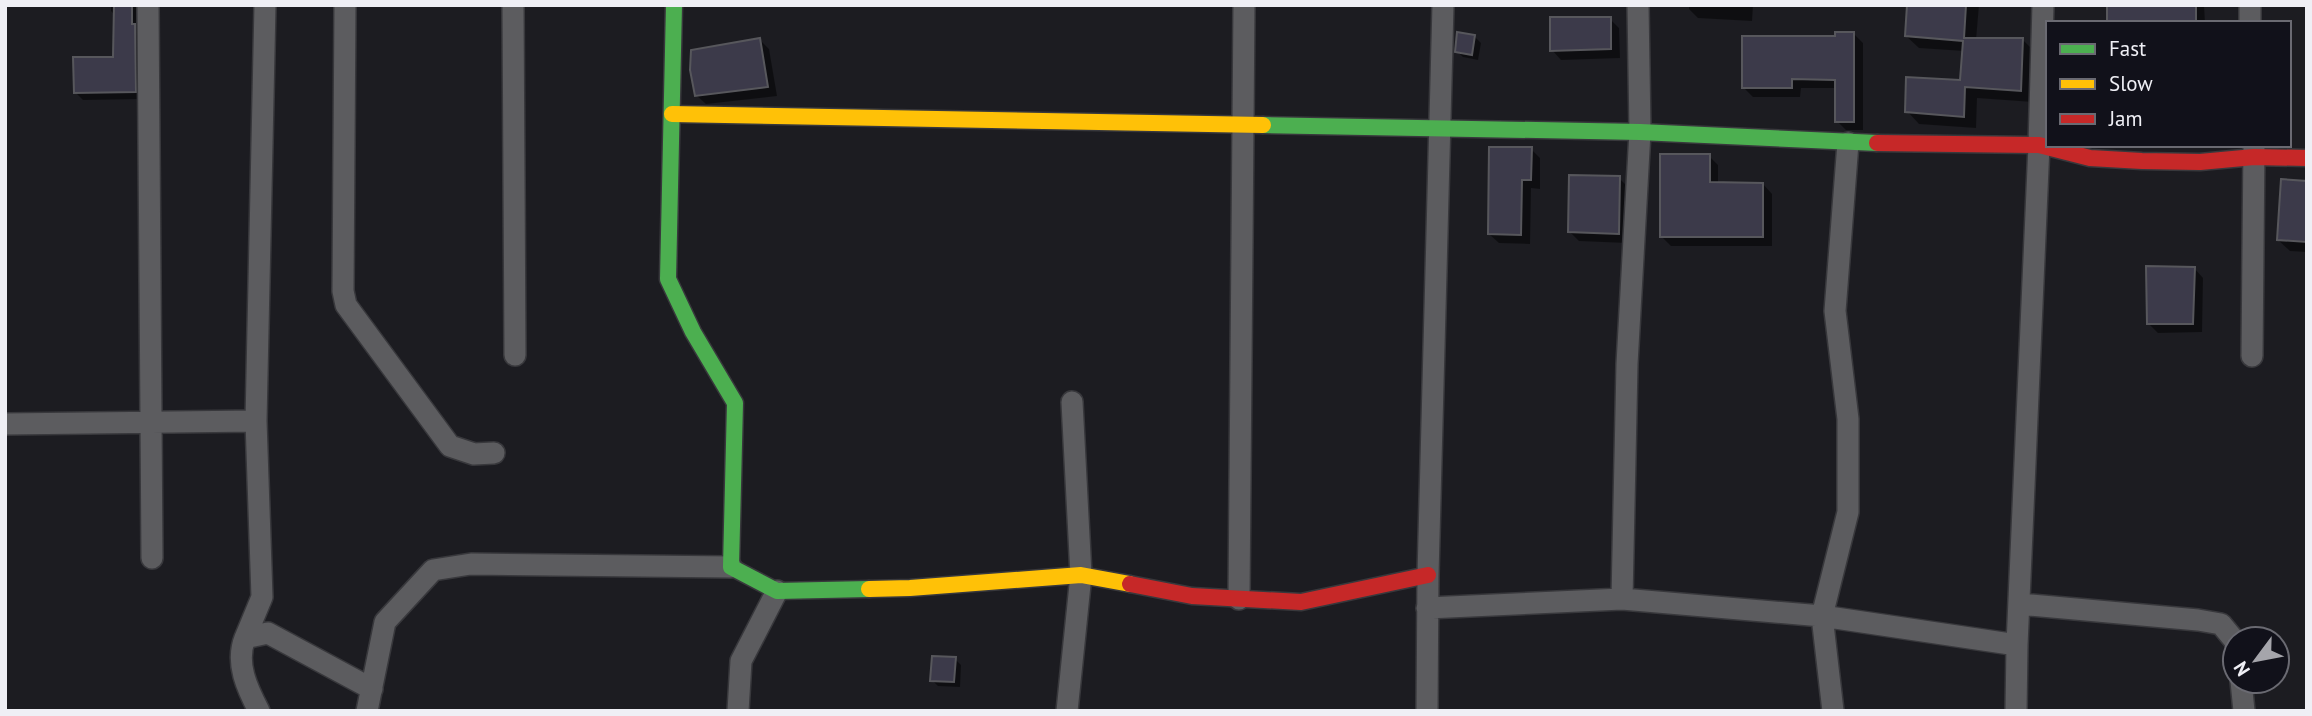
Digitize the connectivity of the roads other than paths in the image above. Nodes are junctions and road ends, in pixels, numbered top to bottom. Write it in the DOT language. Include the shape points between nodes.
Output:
graph roads {
  1 [pos="148,5"];
  2 [pos="265,5"];
  3 [pos="345,5"];
  4 [pos="513,5"];
  5 [pos="674,5"];
  6 [pos="1244,5"];
  7 [pos="1443,5"];
  8 [pos="1638,5"];
  9 [pos="2043,5"];
  10 [pos="672,114"];
  11 [pos="1242,124"];
  12 [pos="1438,127"];
  13 [pos="1640,132"];
  14 [pos="1848,143"];
  15 [pos="2039,145"];
  16 [pos="2046,147"];
  17 [pos="2047,147"];
  18 [pos="2254,151"];
  19 [pos="2307,158"];
  20 [pos="515,355"];
  21 [pos="2252,356"];
  22 [pos="1072,402"];
  23 [pos="256,421"];
  24 [pos="150,422"];
  25 [pos="5,424"];
  26 [pos="494,453"];
  27 [pos="152,558"];
  28 [pos="731,567"];
  29 [pos="1081,575"];
  30 [pos="1427,575"];
  31 [pos="777,592"];
  32 [pos="1239,598"];
  33 [pos="1622,599"];
  34 [pos="2019,604"];
  35 [pos="1427,608"];
  36 [pos="1822,616"];
  37 [pos="2222,625"];
  38 [pos="245,638"];
  39 [pos="2017,645"];
  40 [pos="372,689"];
  41 [pos="259,711"];
  42 [pos="368,711"];
  43 [pos="738,711"];
  44 [pos="1066,711"];
  45 [pos="1427,711"];
  46 [pos="1833,711"];
  47 [pos="2017,711"];
  1 -- 24 [label="street"];
  2 -- 23 [label="street"];
  3 -- 26 [label="street" via="346,305 450,446 474,454"];
  4 -- 20 [label="street"];
  5 -- 10 [label="street"];
  6 -- 11 [label="street"];
  7 -- 12 [label="street"];
  8 -- 13 [label="street"];
  9 -- 15 [label="street"];
  10 -- 11 [label="street"];
  10 -- 28 [label="street" via="668,279 735,403"];
  11 -- 12 [label="street"];
  11 -- 32 [label="street"];
  12 -- 13 [label="street"];
  12 -- 30 [label="street"];
  13 -- 14 [label="street"];
  13 -- 33 [label="street"];
  14 -- 15 [label="street"];
  14 -- 36 [label="street" via="1835,311 1847,419 1848,512"];
  15 -- 16 [label="street"];
  15 -- 34 [label="street"];
  17 -- 18 [label="street" via="2090,158 2200,162"];
  18 -- 19 [label="street"];
  18 -- 21 [label="street"];
  22 -- 29 [label="street"];
  23 -- 24 [label="street"];
  23 -- 38 [label="street" via="262,597"];
  24 -- 25 [label="street"];
  24 -- 27 [label="street"];
  28 -- 31 [label="street"];
  28 -- 40 [label="street" via="471,564 433,570 385,622"];
  29 -- 31 [label="street"];
  29 -- 32 [label="street" via="1192,596"];
  29 -- 44 [label="street"];
  30 -- 32 [label="street" via="1301,601"];
  30 -- 35 [label="street"];
  31 -- 43 [label="street" via="741,661"];
  33 -- 35 [label="street"];
  33 -- 36 [label="street"];
  34 -- 37 [label="street"];
  34 -- 39 [label="street"];
  35 -- 45 [label="street"];
  36 -- 39 [label="street"];
  36 -- 46 [label="street"];
  38 -- 40 [label="street" via="268,633"];
  38 -- 41 [label="street" via="239,652 246,685"];
  39 -- 47 [label="street"];
  40 -- 42 [label="street"];
}
